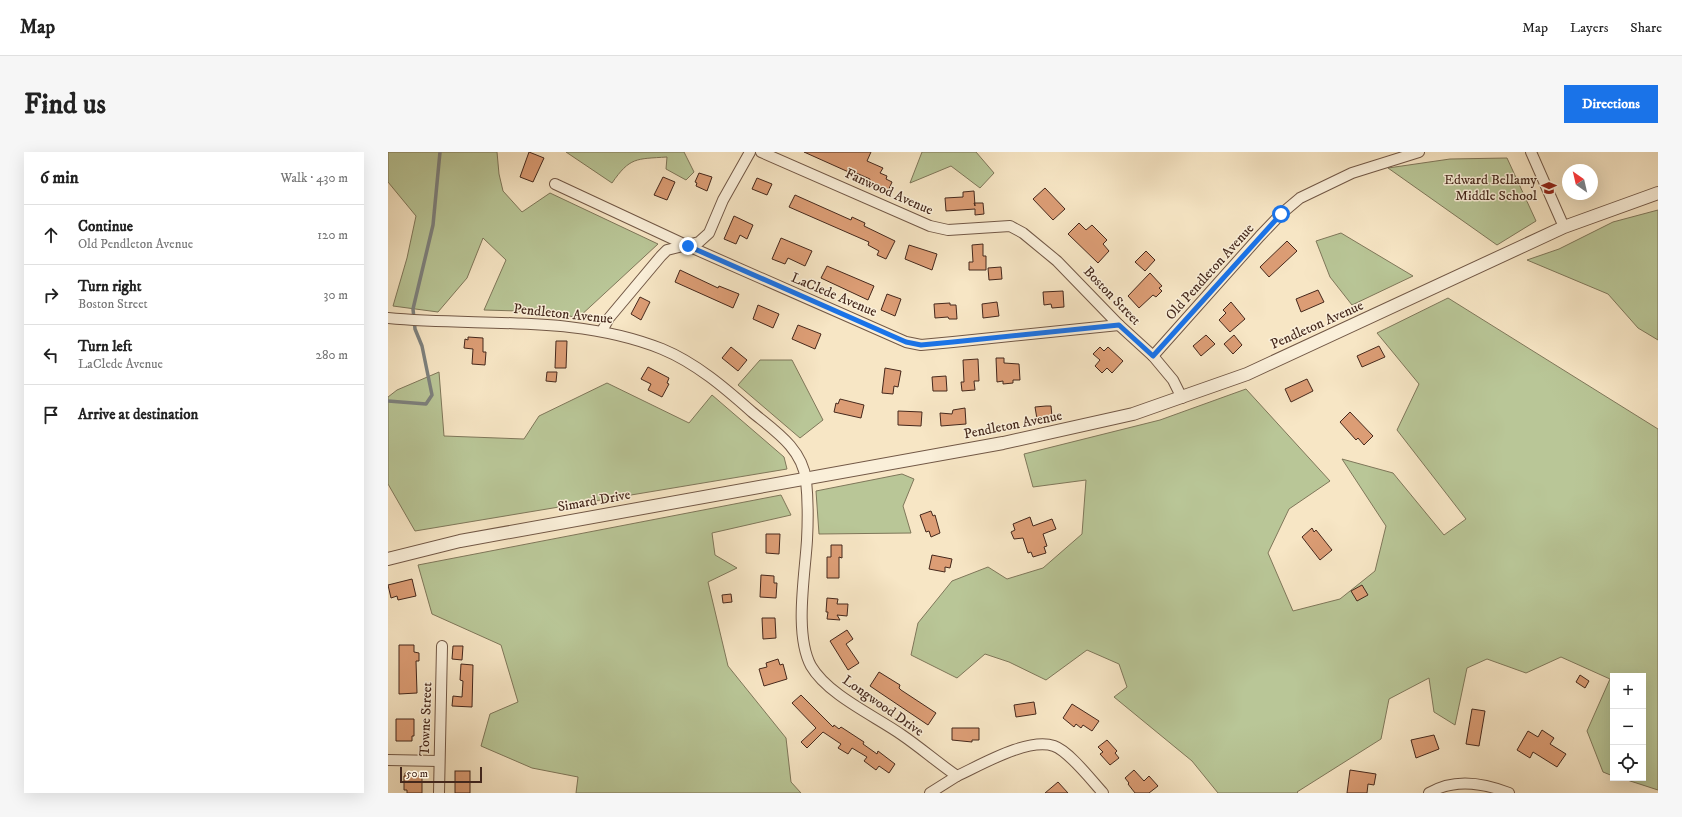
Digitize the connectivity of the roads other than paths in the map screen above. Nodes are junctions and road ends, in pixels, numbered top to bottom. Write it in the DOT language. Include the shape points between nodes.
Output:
graph roads {
  1 [pos="750,152"];
  2 [pos="762,152"];
  3 [pos="1419,152"];
  4 [pos="1530,152"];
  5 [pos="555,184"];
  6 [pos="1658,193"];
  7 [pos="1010,226"];
  8 [pos="1564,227"];
  9 [pos="688,246"];
  10 [pos="388,318"];
  11 [pos="1119,325"];
  12 [pos="602,331"];
  13 [pos="1153,356"];
  14 [pos="1182,398"];
  15 [pos="806,478"];
  16 [pos="388,559"];
  17 [pos="442,646"];
  18 [pos="388,760"];
  19 [pos="439,761"];
  20 [pos="957,776"];
  21 [pos="439,793"];
  22 [pos="930,793"];
  23 [pos="1103,793"];
  24 [pos="1429,793"];
  25 [pos="1509,793"];
  1 -- 9 [label="street" via="708,233 699,242"];
  2 -- 7 [label="street, Fanwood Avenue" via="930,226 948,230"];
  3 -- 13 [label="street, Old Pendleton Avenue" via="1352,173 1300,198 1271,225"];
  4 -- 8 [label="street"];
  5 -- 9 [label="street, LaClede Avenue"];
  6 -- 8 [label="street, Pendleton Avenue"];
  7 -- 11 [label="street, Boston Street" via="1023,233 1057,261"];
  8 -- 14 [label="street, Pendleton Avenue" via="1247,374"];
  9 -- 11 [label="street, LaClede Avenue" via="906,342 921,345"];
  9 -- 12 [label="street" via="667,250"];
  10 -- 12 [label="street, Pendleton Avenue" via="521,324"];
  11 -- 13 [label="street, Boston Street"];
  12 -- 15 [label="street, Pendleton Avenue" via="662,349 697,368 776,431 794,449"];
  13 -- 14 [label="street, Boston Street" via="1173,380"];
  14 -- 15 [label="street, Pendleton Avenue" via="1133,414 1025,439"];
  15 -- 16 [label="street, Simard Drive" via="460,541"];
  15 -- 20 [label="street, Longwood Drive" via="807,537 802,593 803,634 812,666 845,700 901,734"];
  17 -- 19 [label="street, Towne Street"];
  18 -- 19 [label="street"];
  19 -- 21 [label="street, Towne Street"];
  20 -- 22 [label="street"];
  20 -- 23 [label="street" via="1010,751 1034,745 1055,746 1072,759"];
  24 -- 25 [label="street" via="1457,783 1492,787"];
}
